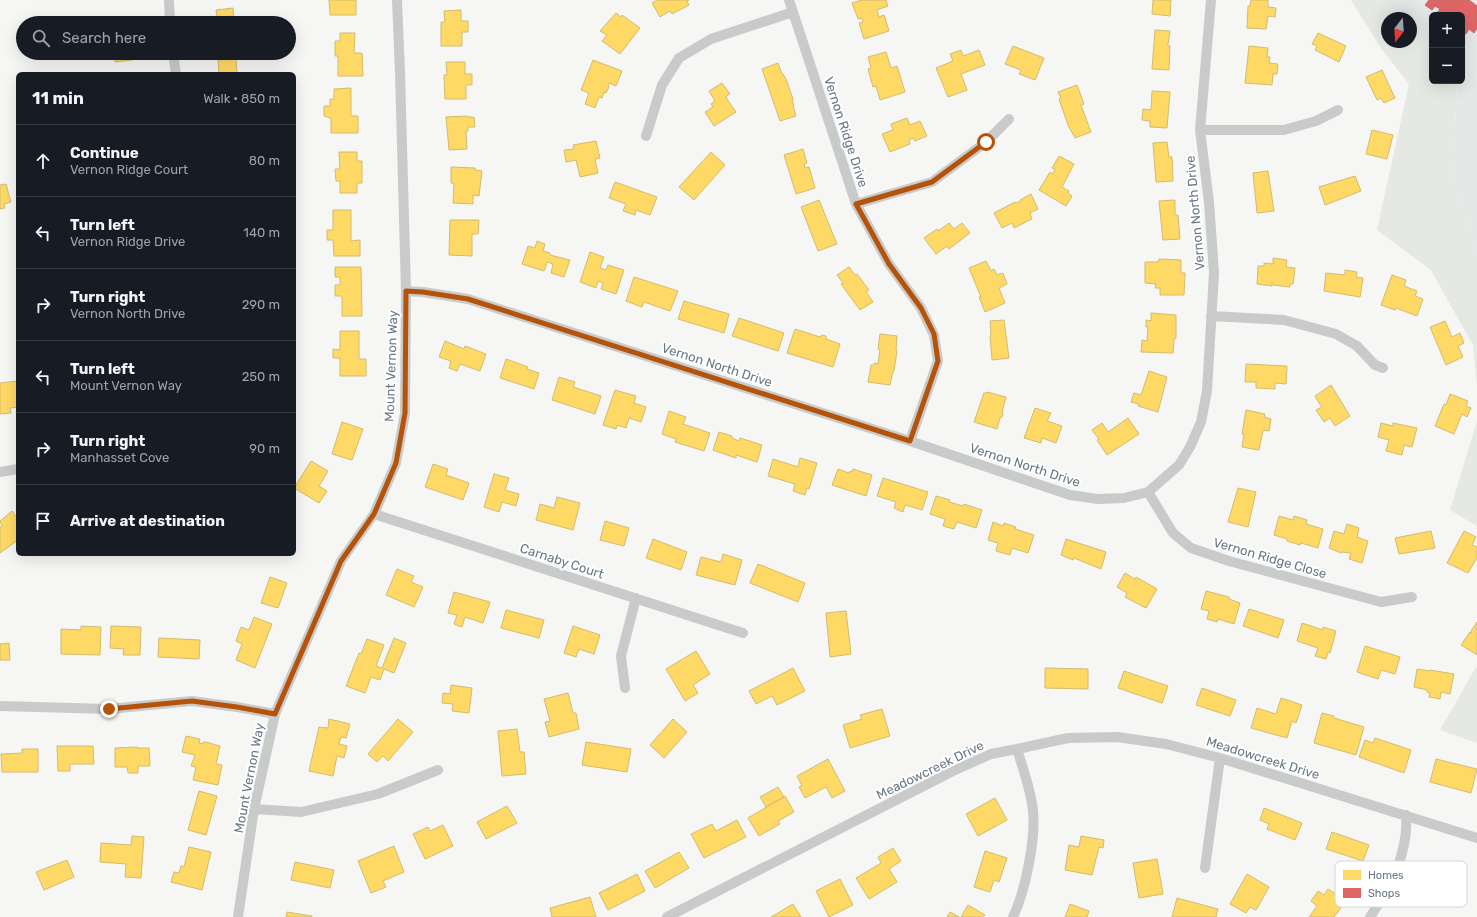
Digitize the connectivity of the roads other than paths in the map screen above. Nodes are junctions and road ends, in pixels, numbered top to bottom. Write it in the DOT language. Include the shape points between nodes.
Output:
graph roads {
  1 [pos="170,0"];
  2 [pos="397,0"];
  3 [pos="789,0"];
  4 [pos="1211,0"];
  5 [pos="792,12"];
  6 [pos="170,16"];
  7 [pos="174,60"];
  8 [pos="176,72"];
  9 [pos="1338,110"];
  10 [pos="1008,118"];
  11 [pos="1200,130"];
  12 [pos="646,136"];
  13 [pos="856,204"];
  14 [pos="406,291"];
  15 [pos="1211,316"];
  16 [pos="1383,368"];
  17 [pos="910,441"];
  18 [pos="16,469"];
  19 [pos="0,472"];
  20 [pos="1148,492"];
  21 [pos="374,514"];
  22 [pos="1412,597"];
  23 [pos="636,598"];
  24 [pos="743,633"];
  25 [pos="625,688"];
  26 [pos="0,706"];
  27 [pos="275,714"];
  28 [pos="1017,749"];
  29 [pos="1220,758"];
  30 [pos="438,770"];
  31 [pos="254,809"];
  32 [pos="1406,815"];
  33 [pos="1477,838"];
  34 [pos="1400,861"];
  35 [pos="1205,868"];
  36 [pos="1377,907"];
  37 [pos="238,917"];
  38 [pos="667,917"];
  39 [pos="1013,917"];
  40 [pos="1370,917"];
  1 -- 6 [label="street"];
  2 -- 14 [label="street, Mount Vernon Way"];
  3 -- 5 [label="street, Vernon Ridge Drive"];
  4 -- 11 [label="street, Vernon North Drive"];
  5 -- 12 [label="street" via="711,39 679,58 662,85"];
  5 -- 13 [label="street, Vernon Ridge Drive"];
  7 -- 8 [label="street"];
  9 -- 11 [label="street" via="1316,121 1284,130"];
  10 -- 13 [label="street" via="986,142 932,182"];
  11 -- 15 [label="street, Vernon North Drive" via="1214,273"];
  13 -- 17 [label="street, Vernon Ridge Drive" via="889,264 921,308 934,334 938,361"];
  14 -- 17 [label="street, Vernon North Drive" via="468,299"];
  14 -- 21 [label="street, Mount Vernon Way" via="405,413 396,463"];
  15 -- 16 [label="street" via="1284,320 1336,334 1357,346 1375,365"];
  15 -- 20 [label="street, Vernon North Drive" via="1207,391 1201,422 1179,465"];
  17 -- 20 [label="street, Vernon North Drive" via="1070,495 1098,499 1124,498"];
  18 -- 19 [label="street"];
  20 -- 22 [label="street, Vernon Ridge Close" via="1173,533 1191,548 1381,602"];
  21 -- 23 [label="street, Carnaby Court"];
  21 -- 27 [label="street, Mount Vernon Way" via="341,561"];
  23 -- 24 [label="street, Carnaby Court"];
  23 -- 25 [label="street" via="621,656"];
  26 -- 27 [label="street" via="109,709 192,701"];
  27 -- 31 [label="street, Mount Vernon Way"];
  28 -- 29 [label="street, Meadowcreek Drive" via="1068,738 1117,737 1166,744"];
  28 -- 38 [label="street, Meadowcreek Drive" via="991,754 953,771"];
  28 -- 39 [label="street" via="1030,791 1033,813 1027,869 1020,903"];
  29 -- 32 [label="street, Meadowcreek Drive"];
  29 -- 35 [label="street"];
  30 -- 31 [label="street" via="378,794 301,812"];
  31 -- 37 [label="street, Mount Vernon Way"];
  32 -- 33 [label="street, Meadowcreek Drive"];
  32 -- 34 [label="street" via="1407,826"];
  36 -- 40 [label="street"];
}
